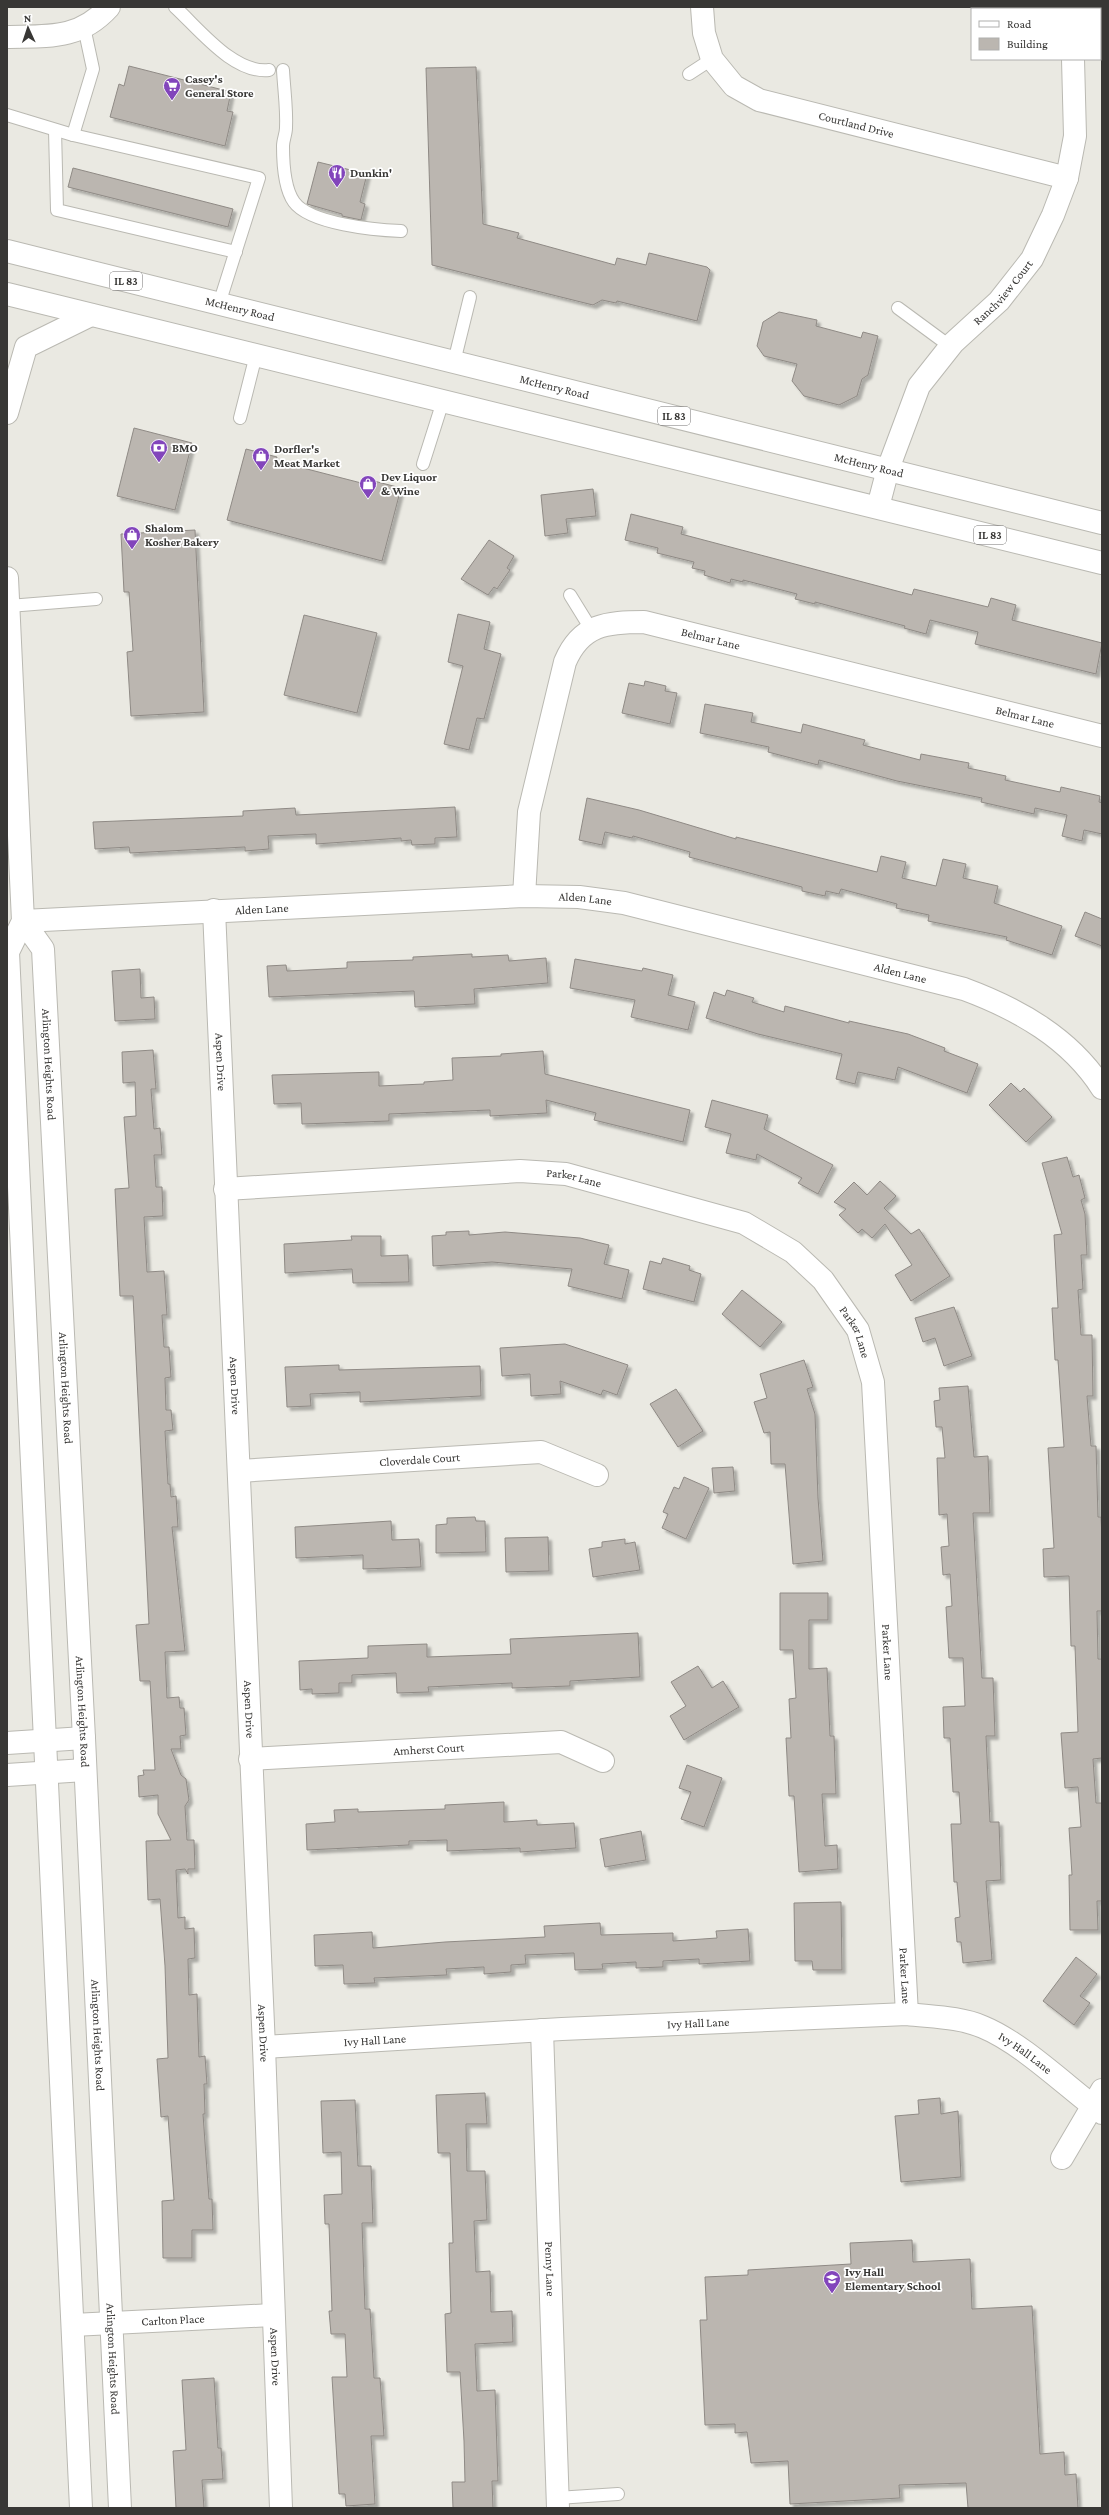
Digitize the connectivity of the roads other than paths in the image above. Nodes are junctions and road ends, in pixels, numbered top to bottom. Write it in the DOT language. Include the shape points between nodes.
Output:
graph roads {
  1 [pos="109,7"];
  2 [pos="175,7"];
  3 [pos="702,7"];
  4 [pos="84,27"];
  5 [pos="7,37"];
  6 [pos="712,59"];
  7 [pos="1073,60"];
  8 [pos="269,70"];
  9 [pos="283,70"];
  10 [pos="689,74"];
  11 [pos="7,115"];
  12 [pos="55,130"];
  13 [pos="73,136"];
  14 [pos="1067,178"];
  15 [pos="400,231"];
  16 [pos="7,251"];
  17 [pos="236,252"];
  18 [pos="7,294"];
  19 [pos="470,297"];
  20 [pos="220,304"];
  21 [pos="898,308"];
  22 [pos="91,315"];
  23 [pos="951,347"];
  24 [pos="256,355"];
  25 [pos="454,362"];
  26 [pos="443,401"];
  27 [pos="7,413"];
  28 [pos="240,418"];
  29 [pos="423,464"];
  30 [pos="888,469"];
  31 [pos="878,507"];
  32 [pos="1102,523"];
  33 [pos="1102,563"];
  34 [pos="7,578"];
  35 [pos="570,595"];
  36 [pos="96,599"];
  37 [pos="8,606"];
  38 [pos="591,629"];
  39 [pos="1102,736"];
  40 [pos="524,896"];
  41 [pos="214,910"];
  42 [pos="23,921"];
  43 [pos="1099,1075"];
  44 [pos="225,1189"];
  45 [pos="239,1471"];
  46 [pos="597,1475"];
  47 [pos="84,1738"];
  48 [pos="44,1740"];
  49 [pos="7,1743"];
  50 [pos="250,1759"];
  51 [pos="603,1761"];
  52 [pos="85,1770"];
  53 [pos="46,1772"];
  54 [pos="7,1775"];
  55 [pos="907,2014"];
  56 [pos="542,2030"];
  57 [pos="264,2047"];
  58 [pos="1098,2103"];
  59 [pos="1062,2158"];
  60 [pos="272,2315"];
  61 [pos="112,2323"];
  62 [pos="73,2325"];
  63 [pos="618,2494"];
  64 [pos="558,2503"];
  65 [pos="81,2508"];
  66 [pos="120,2508"];
  67 [pos="281,2508"];
  1 -- 4 [label="street"];
  2 -- 8 [label="lane" via="237,64 260,71"];
  3 -- 6 [label="street, Courtland Drive" via="704,33"];
  4 -- 5 [label="street" via="61,36"];
  4 -- 13 [label="lane" via="93,69"];
  6 -- 10 [label="lane"];
  6 -- 14 [label="street, Courtland Drive" via="734,86 760,100"];
  7 -- 14 [label="street, Ranchview Court" via="1075,136"];
  9 -- 15 [label="lane" via="285,174 289,192 300,209 312,216 372,231"];
  11 -- 12 [label="lane"];
  12 -- 13 [label="lane"];
  12 -- 17 [label="lane" via="57,210"];
  13 -- 17 [label="lane" via="259,178"];
  14 -- 23 [label="street, Ranchview Court" via="1032,259 999,301"];
  16 -- 20 [label="street, McHenry Road / IL 83"];
  17 -- 20 [label="lane"];
  18 -- 22 [label="street, IL 83"];
  19 -- 25 [label="lane"];
  20 -- 25 [label="street, McHenry Road / IL 83"];
  21 -- 23 [label="lane"];
  22 -- 24 [label="street, IL 83"];
  22 -- 27 [label="street" via="26,347"];
  23 -- 30 [label="street, Ranchview Court" via="919,386"];
  24 -- 26 [label="street, IL 83"];
  24 -- 28 [label="lane"];
  25 -- 30 [label="street, McHenry Road / IL 83"];
  26 -- 29 [label="lane"];
  26 -- 31 [label="street, IL 83"];
  30 -- 31 [label="street, Ranchview Court"];
  30 -- 32 [label="street, McHenry Road / IL 83"];
  31 -- 33 [label="street, IL 83"];
  34 -- 37 [label="street"];
  35 -- 38 [label="lane"];
  36 -- 37 [label="lane"];
  37 -- 42 [label="street"];
  38 -- 39 [label="street, Belmar Lane" via="622,622 644,622"];
  38 -- 40 [label="street, Belmar Lane" via="572,646 564,669 529,812"];
  40 -- 41 [label="street, Alden Lane"];
  40 -- 43 [label="street, Alden Lane" via="579,897 624,903 964,989 996,1001 1032,1021 1062,1042"];
  41 -- 42 [label="street, Alden Lane"];
  41 -- 44 [label="street, Aspen Drive"];
  42 -- 47 [label="street, Arlington Heights Road" via="43,949"];
  42 -- 48 [label="street" via="8,952"];
  44 -- 45 [label="street, Aspen Drive"];
  44 -- 55 [label="street, Parker Lane" via="520,1171 566,1174 744,1223 793,1252 823,1280 858,1330 873,1382"];
  45 -- 46 [label="street, Cloverdale Court" via="541,1452"];
  45 -- 50 [label="street, Aspen Drive"];
  47 -- 48 [label="street"];
  47 -- 52 [label="street, Arlington Heights Road"];
  48 -- 49 [label="street"];
  48 -- 53 [label="street"];
  50 -- 51 [label="street, Amherst Court" via="561,1742"];
  50 -- 57 [label="street, Aspen Drive"];
  52 -- 53 [label="street"];
  52 -- 61 [label="street, Arlington Heights Road"];
  53 -- 54 [label="street"];
  53 -- 62 [label="street"];
  55 -- 56 [label="street, Ivy Hall Lane"];
  55 -- 58 [label="street, Ivy Hall Lane" via="958,2020 982,2027 1007,2040"];
  56 -- 57 [label="street, Ivy Hall Lane"];
  56 -- 64 [label="street, Penny Lane"];
  57 -- 60 [label="street, Aspen Drive"];
  58 -- 59 [label="street"];
  60 -- 61 [label="street, Carlton Place"];
  60 -- 67 [label="street, Aspen Drive"];
  61 -- 62 [label="street, Carlton Place"];
  61 -- 66 [label="street, Arlington Heights Road"];
  62 -- 65 [label="street"];
  63 -- 64 [label="lane"];
}
